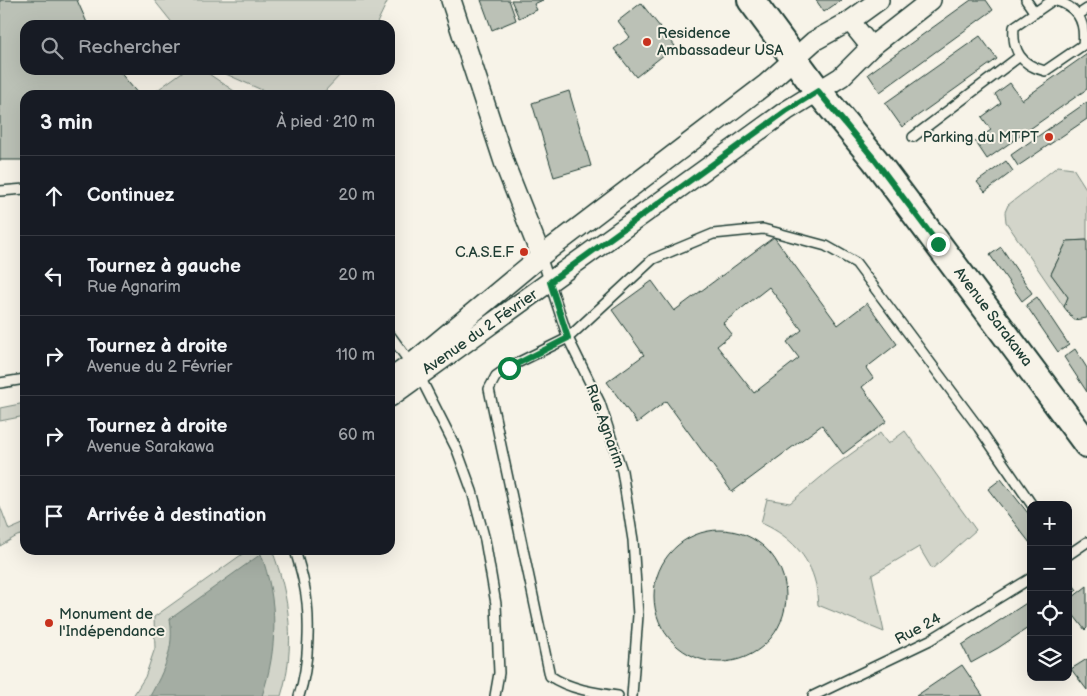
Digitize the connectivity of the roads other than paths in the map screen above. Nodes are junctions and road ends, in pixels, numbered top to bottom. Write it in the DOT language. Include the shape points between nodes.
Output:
graph roads {
  1 [pos="452,0"];
  2 [pos="751,0"];
  3 [pos="879,0"];
  4 [pos="931,0"];
  5 [pos="1026,0"];
  6 [pos="1053,0"];
  7 [pos="1087,9"];
  8 [pos="1035,13"];
  9 [pos="1078,15"];
  10 [pos="850,21"];
  11 [pos="871,47"];
  12 [pos="1020,56"];
  13 [pos="793,59"];
  14 [pos="818,91"];
  15 [pos="913,137"];
  16 [pos="20,189"];
  17 [pos="0,191"];
  18 [pos="541,256"];
  19 [pos="550,282"];
  20 [pos="568,338"];
  21 [pos="395,342"];
  22 [pos="415,370"];
  23 [pos="395,377"];
  24 [pos="20,380"];
  25 [pos="0,383"];
  26 [pos="395,392"];
  27 [pos="1087,444"];
  28 [pos="1029,501"];
  29 [pos="1087,542"];
  30 [pos="1072,551"];
  31 [pos="296,555"];
  32 [pos="1027,580"];
  33 [pos="299,696"];
  34 [pos="495,696"];
  35 [pos="618,696"];
  36 [pos="632,696"];
  37 [pos="813,696"];
  1 -- 18 [label="street, Rue Agnarim" via="505,165"];
  2 -- 13 [label="street, Avenue Sarakawa"];
  3 -- 10 [label="street, Avenue du 2 Février"];
  4 -- 11 [label="street, Avenue du 2 Février"];
  5 -- 8 [label="lane"];
  6 -- 8 [label="lane"];
  6 -- 9 [label="lane" via="1063,2"];
  7 -- 9 [label="lane"];
  8 -- 12 [label="lane" via="1014,27 1015,47"];
  9 -- 12 [label="lane" via="1083,24 1083,45 1045,71 1026,64"];
  10 -- 11 [label="street"];
  10 -- 13 [label="street, Avenue du 2 Février" via="814,41"];
  11 -- 14 [label="street, Avenue du 2 Février" via="841,77"];
  12 -- 15 [label="lane"];
  13 -- 14 [label="street, Avenue Sarakawa"];
  13 -- 18 [label="street, Avenue du 2 Février" via="766,84"];
  14 -- 19 [label="street, Avenue du 2 Février"];
  14 -- 27 [label="street, Avenue Sarakawa" via="927,228"];
  16 -- 17 [label="lane"];
  18 -- 19 [label="lane, Rue Agnarim"];
  18 -- 22 [label="street, Avenue du 2 Février"];
  19 -- 20 [label="lane, Rue Agnarim"];
  19 -- 22 [label="street, Avenue du 2 Février"];
  20 -- 28 [label="lane" via="653,259 713,234 763,229 826,246 856,263"];
  20 -- 35 [label="lane" via="496,376 489,389 550,676 560,684"];
  20 -- 36 [label="lane, Rue Agnarim" via="600,402 622,471 638,615"];
  21 -- 22 [label="lane"];
  22 -- 23 [label="street, Avenue du 2 Février"];
  22 -- 26 [label="street, Avenue du 2 Février"];
  22 -- 34 [label="lane" via="457,450 485,540 496,604 499,673"];
  24 -- 25 [label="lane"];
  29 -- 30 [label="lane"];
  31 -- 33 [label="lane" via="304,585 308,636"];
  32 -- 37 [label="lane, Rue 24" via="930,640"];
}
